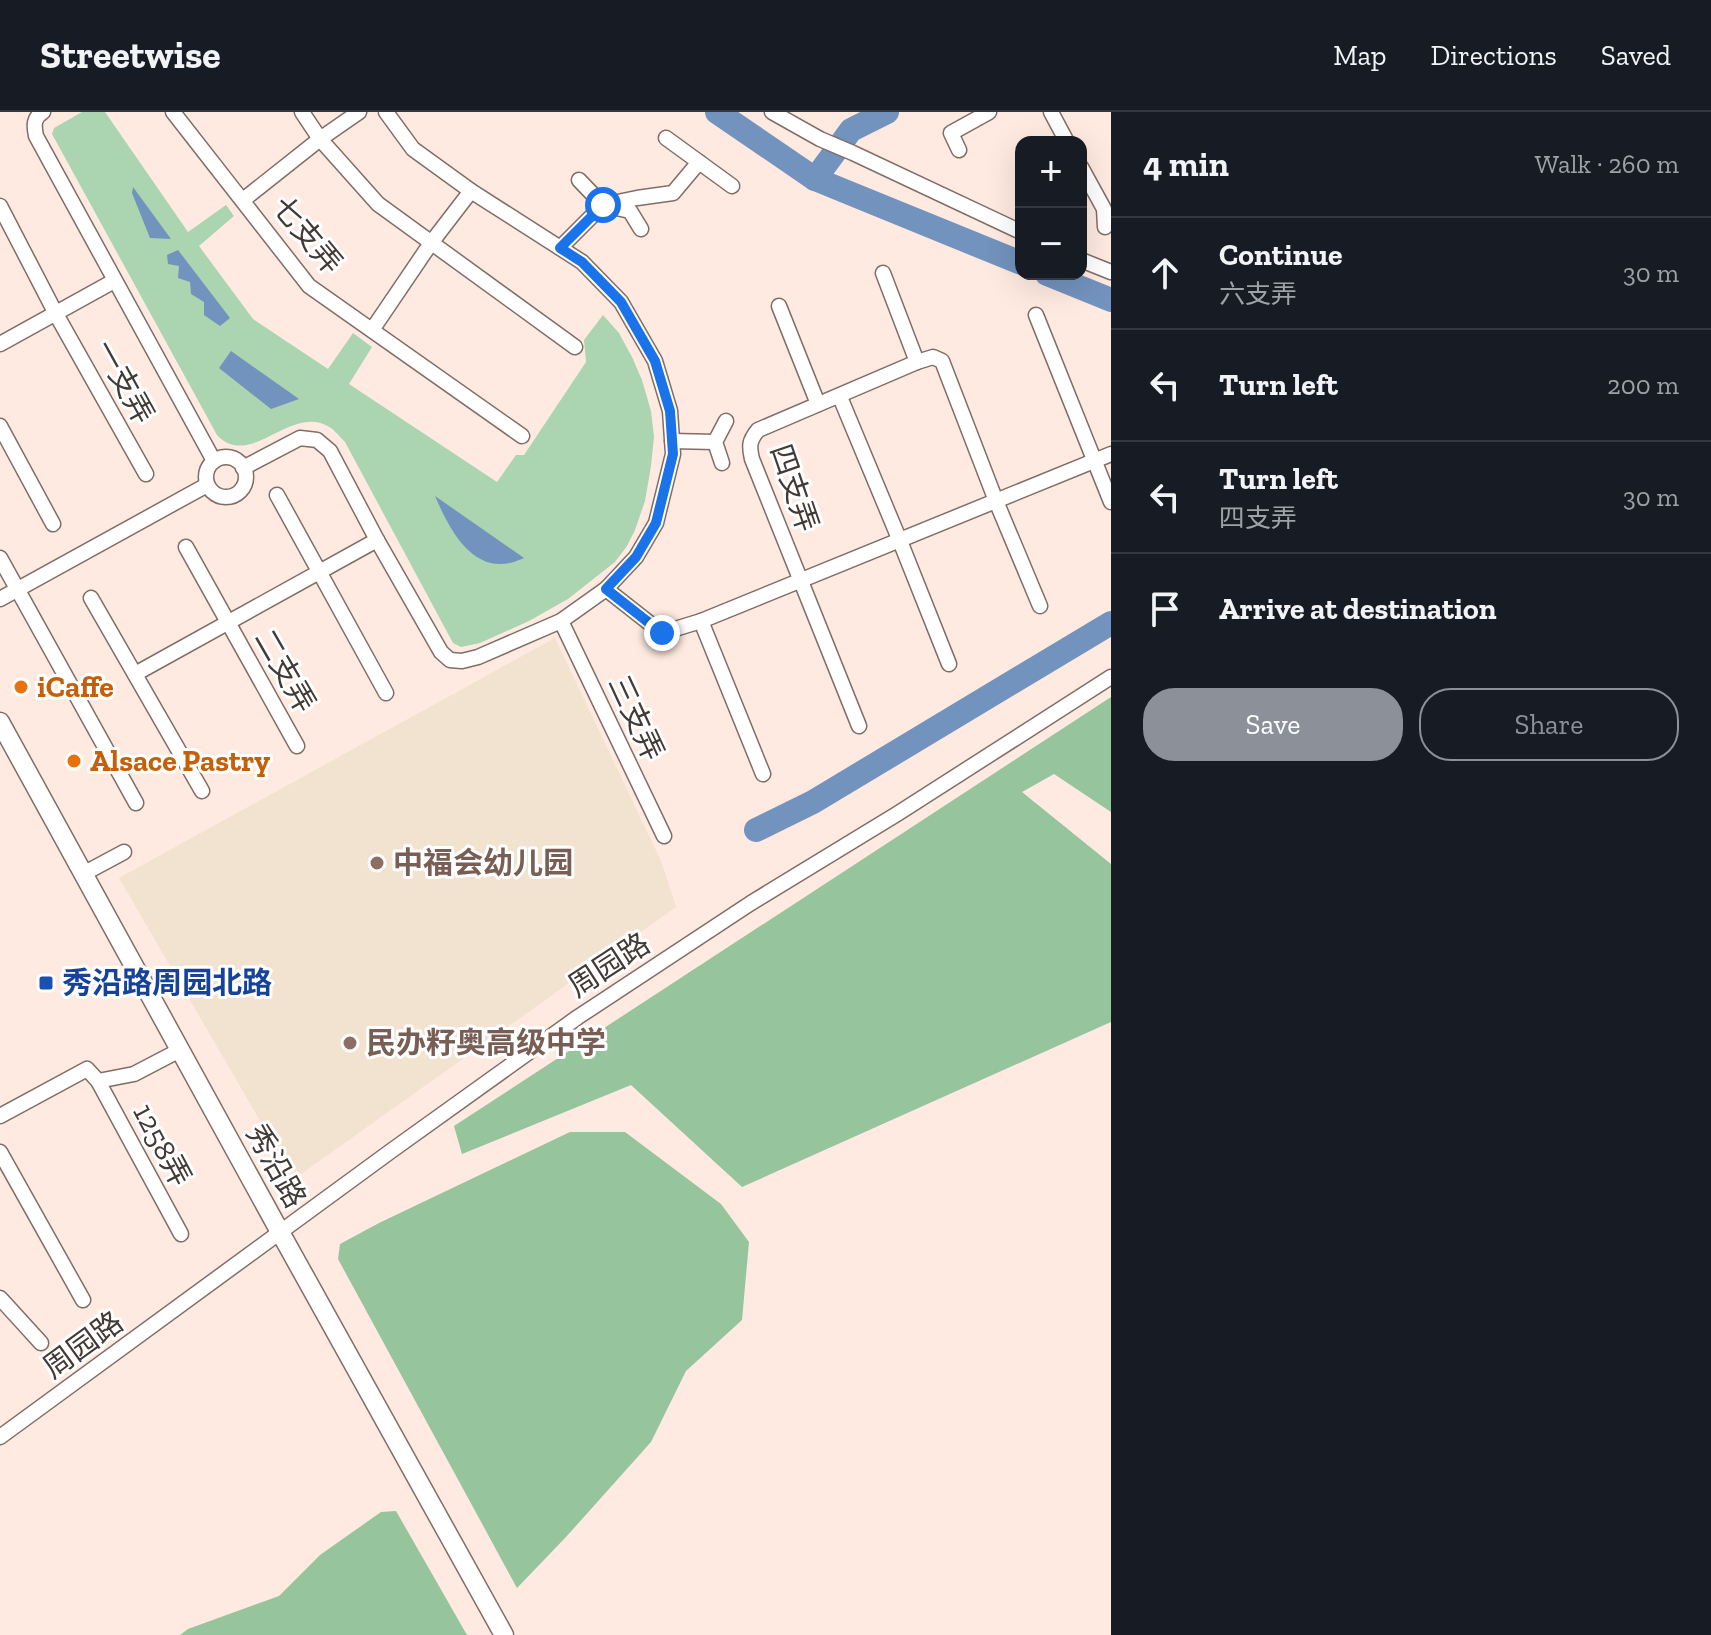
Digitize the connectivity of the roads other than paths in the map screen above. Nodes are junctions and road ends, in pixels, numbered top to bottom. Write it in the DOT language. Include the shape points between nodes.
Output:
graph roads {
  1 [pos="43,112"];
  2 [pos="173,112"];
  3 [pos="302,112"];
  4 [pos="359,112"];
  5 [pos="386,112"];
  6 [pos="772,112"];
  7 [pos="989,112"];
  8 [pos="1051,112"];
  9 [pos="1064,136"];
  10 [pos="666,138"];
  11 [pos="320,139"];
  12 [pos="959,150"];
  13 [pos="699,162"];
  14 [pos="1087,178"];
  15 [pos="579,180"];
  16 [pos="732,186"];
  17 [pos="471,191"];
  18 [pos="243,200"];
  19 [pos="603,205"];
  20 [pos="0,206"];
  21 [pos="1105,227"];
  22 [pos="641,229"];
  23 [pos="1015,229"];
  24 [pos="431,243"];
  25 [pos="560,248"];
  26 [pos="1087,262"];
  27 [pos="1111,272"];
  28 [pos="883,273"];
  29 [pos="114,281"];
  30 [pos="779,306"];
  31 [pos="56,314"];
  32 [pos="1036,315"];
  33 [pos="372,330"];
  34 [pos="0,344"];
  35 [pos="575,347"];
  36 [pos="917,362"];
  37 [pos="840,397"];
  38 [pos="818,404"];
  39 [pos="726,421"];
  40 [pos="0,426"];
  41 [pos="522,436"];
  42 [pos="672,441"];
  43 [pos="715,442"];
  44 [pos="1111,454"];
  45 [pos="1094,460"];
  46 [pos="214,461"];
  47 [pos="722,463"];
  48 [pos="243,468"];
  49 [pos="146,474"];
  50 [pos="207,485"];
  51 [pos="277,495"];
  52 [pos="996,501"];
  53 [pos="1111,502"];
  54 [pos="53,524"];
  55 [pos="377,540"];
  56 [pos="900,541"];
  57 [pos="186,547"];
  58 [pos="0,558"];
  59 [pos="319,571"];
  60 [pos="800,581"];
  61 [pos="17,589"];
  62 [pos="606,589"];
  63 [pos="91,598"];
  64 [pos="0,599"];
  65 [pos="1040,606"];
  66 [pos="561,621"];
  67 [pos="701,621"];
  68 [pos="227,622"];
  69 [pos="949,664"];
  70 [pos="135,674"];
  71 [pos="1111,677"];
  72 [pos="386,693"];
  73 [pos="0,722"];
  74 [pos="859,726"];
  75 [pos="297,746"];
  76 [pos="763,774"];
  77 [pos="202,791"];
  78 [pos="136,803"];
  79 [pos="664,836"];
  80 [pos="124,852"];
  81 [pos="83,874"];
  82 [pos="180,1050"];
  83 [pos="98,1081"];
  84 [pos="1,1112"];
  85 [pos="0,1152"];
  86 [pos="280,1232"];
  87 [pos="181,1234"];
  88 [pos="0,1298"];
  89 [pos="83,1300"];
  90 [pos="41,1343"];
  91 [pos="0,1437"];
  92 [pos="504,1635"];
  1 -- 29 [label="street" via="34,125 36,136"];
  2 -- 18 [label="street, 七支弄"];
  3 -- 11 [label="street"];
  4 -- 11 [label="street, 七支弄"];
  5 -- 17 [label="street" via="413,149"];
  6 -- 23 [label="street"];
  7 -- 12 [label="street" via="951,133"];
  8 -- 9 [label="street"];
  10 -- 13 [label="street"];
  11 -- 18 [label="street, 七支弄"];
  11 -- 24 [label="street" via="378,204"];
  13 -- 16 [label="street"];
  13 -- 19 [label="street" via="673,193"];
  14 -- 21 [label="street" via="1104,209"];
  15 -- 19 [label="street"];
  17 -- 24 [label="street"];
  17 -- 25 [label="street"];
  18 -- 33 [label="street, 七支弄" via="309,286"];
  19 -- 22 [label="street" via="630,211"];
  19 -- 25 [label="street"];
  20 -- 31 [label="street, 一支弄"];
  24 -- 33 [label="street"];
  24 -- 35 [label="street"];
  25 -- 42 [label="street" via="582,262 621,302 655,361 670,411"];
  26 -- 27 [label="street"];
  28 -- 36 [label="street"];
  29 -- 31 [label="street"];
  29 -- 46 [label="street"];
  30 -- 38 [label="street, 四支弄"];
  31 -- 34 [label="street"];
  31 -- 49 [label="street, 一支弄"];
  32 -- 45 [label="street"];
  33 -- 41 [label="street, 七支弄"];
  36 -- 37 [label="street, 四支弄"];
  36 -- 52 [label="street" via="933,357 942,361"];
  37 -- 38 [label="street, 四支弄"];
  37 -- 56 [label="street"];
  38 -- 60 [label="street, 四支弄" via="758,430 749,448"];
  39 -- 43 [label="street"];
  40 -- 54 [label="street"];
  42 -- 43 [label="street"];
  42 -- 62 [label="street" via="656,523 636,557"];
  43 -- 47 [label="street"];
  44 -- 45 [label="street, 四支弄"];
  45 -- 52 [label="street, 四支弄"];
  45 -- 53 [label="street"];
  46 -- 48 [label="street" via="229,458"];
  46 -- 50 [label="street" via="208,467"];
  48 -- 50 [label="street" via="244,486 236,495 219,496"];
  48 -- 55 [label="street" via="300,438 317,440 330,451"];
  50 -- 61 [label="street"];
  51 -- 59 [label="street"];
  52 -- 56 [label="street, 四支弄"];
  52 -- 65 [label="street"];
  55 -- 59 [label="street, 二支弄"];
  55 -- 66 [label="street" via="450,660 478,657"];
  56 -- 60 [label="street, 四支弄"];
  56 -- 69 [label="street"];
  57 -- 68 [label="street, 二支弄"];
  58 -- 61 [label="street"];
  59 -- 68 [label="street, 二支弄"];
  59 -- 72 [label="street"];
  60 -- 67 [label="street, 四支弄"];
  60 -- 74 [label="street, 四支弄"];
  61 -- 64 [label="street"];
  61 -- 78 [label="street"];
  62 -- 66 [label="street"];
  62 -- 67 [label="street, 四支弄" via="662,633"];
  63 -- 70 [label="street"];
  66 -- 79 [label="street, 三支弄"];
  67 -- 76 [label="street"];
  68 -- 70 [label="street, 二支弄"];
  68 -- 75 [label="street, 二支弄"];
  70 -- 77 [label="street"];
  71 -- 86 [label="street, 周园路" via="578,1017"];
  73 -- 81 [label="main road, 秀沿路"];
  80 -- 81 [label="street"];
  81 -- 82 [label="main road, 秀沿路"];
  82 -- 83 [label="street, 1258弄" via="134,1074"];
  82 -- 86 [label="main road, 秀沿路"];
  83 -- 84 [label="street, 1258弄" via="87,1069"];
  83 -- 87 [label="street, 1258弄"];
  85 -- 89 [label="street"];
  86 -- 91 [label="street, 周园路"];
  86 -- 92 [label="main road, 秀沿路"];
  88 -- 90 [label="street"];
}
